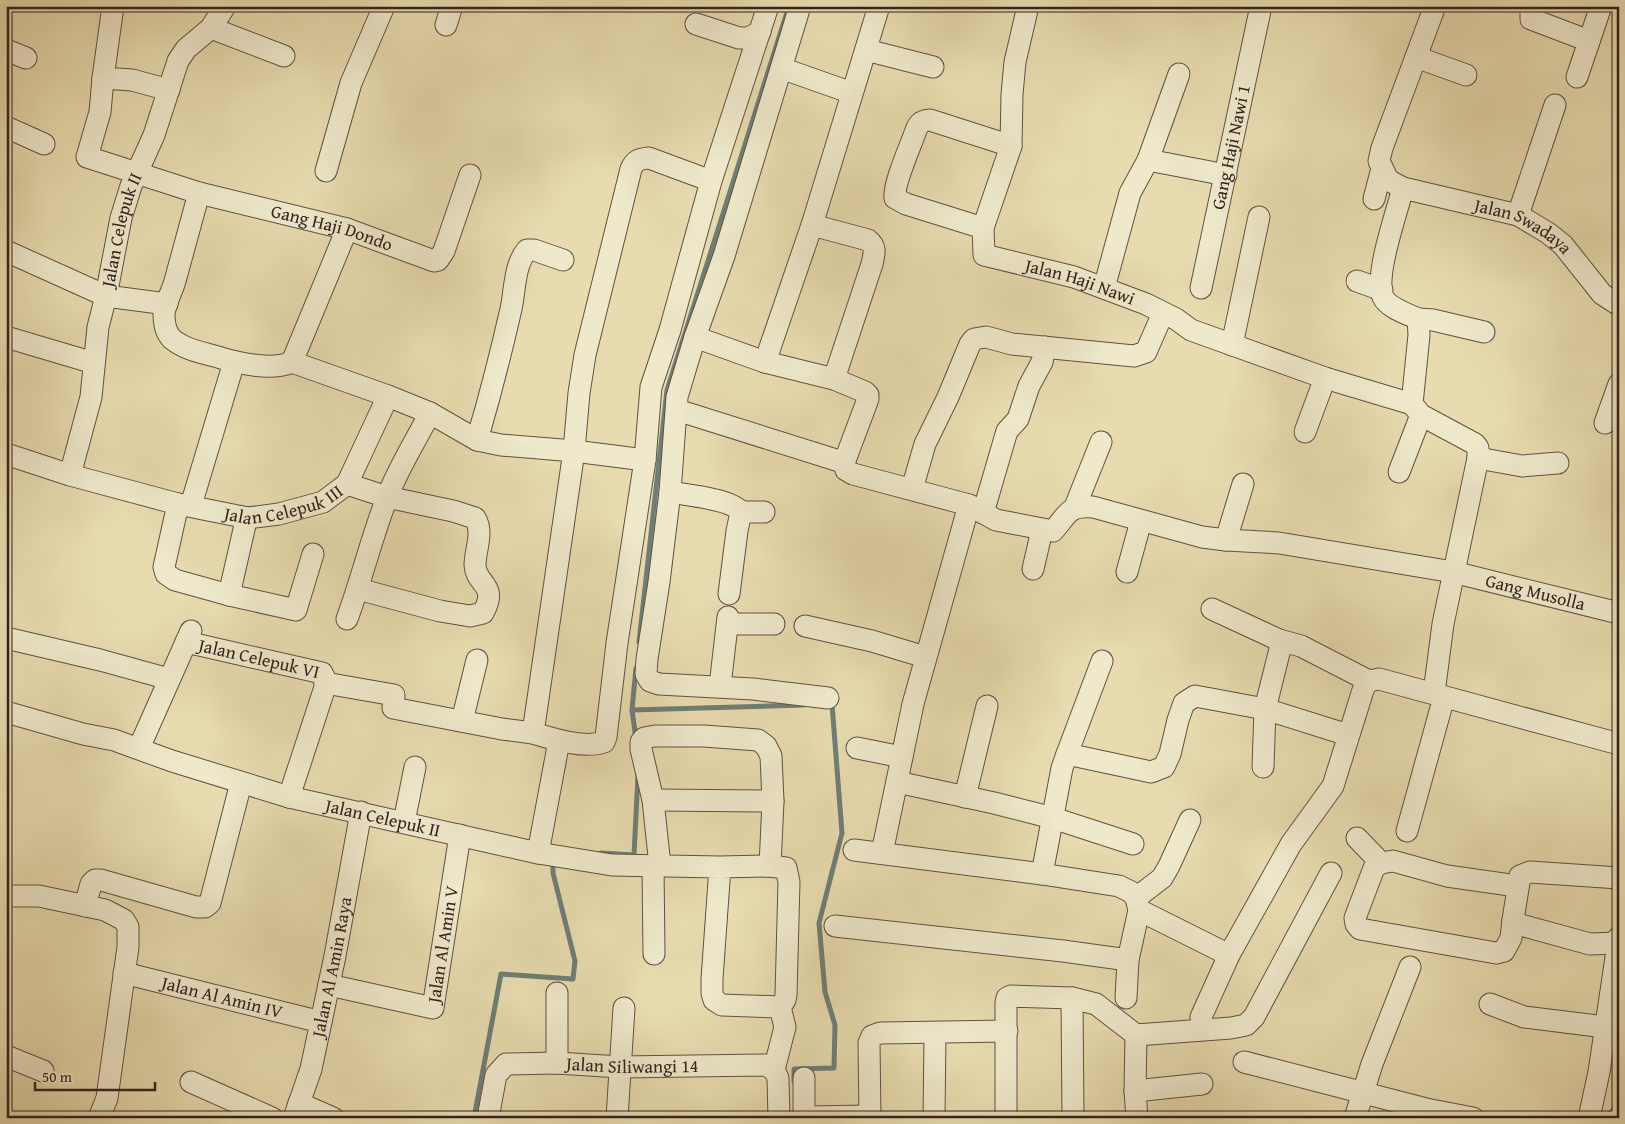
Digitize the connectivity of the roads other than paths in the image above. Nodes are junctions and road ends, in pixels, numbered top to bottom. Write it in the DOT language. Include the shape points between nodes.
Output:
graph roads {
  1 [pos="113,6"];
  2 [pos="225,6"];
  3 [pos="384,6"];
  4 [pos="768,6"];
  5 [pos="800,6"];
  6 [pos="879,6"];
  7 [pos="1028,6"];
  8 [pos="1261,6"];
  9 [pos="1435,6"];
  10 [pos="1531,6"];
  11 [pos="1601,6"];
  12 [pos="696,24"];
  13 [pos="211,28"];
  14 [pos="760,32"];
  15 [pos="1589,41"];
  16 [pos="6,50"];
  17 [pos="866,50"];
  18 [pos="284,56"];
  19 [pos="26,58"];
  20 [pos="1416,58"];
  21 [pos="933,67"];
  22 [pos="781,68"];
  23 [pos="1179,74"];
  24 [pos="1466,75"];
  25 [pos="1577,77"];
  26 [pos="102,78"];
  27 [pos="169,90"];
  28 [pos="852,93"];
  29 [pos="1555,105"];
  30 [pos="6,127"];
  31 [pos="44,144"];
  32 [pos="1011,146"];
  33 [pos="1148,160"];
  34 [pos="1382,168"];
  35 [pos="326,171"];
  36 [pos="137,172"];
  37 [pos="470,175"];
  38 [pos="1226,175"];
  39 [pos="711,181"];
  40 [pos="1403,188"];
  41 [pos="199,193"];
  42 [pos="1374,199"];
  43 [pos="1518,215"];
  44 [pos="1259,217"];
  45 [pos="812,225"];
  46 [pos="983,228"];
  47 [pos="346,229"];
  48 [pos="6,251"];
  49 [pos="563,260"];
  50 [pos="1357,282"];
  51 [pos="1104,288"];
  52 [pos="1202,288"];
  53 [pos="1382,290"];
  54 [pos="106,296"];
  55 [pos="167,304"];
  56 [pos="1619,305"];
  57 [pos="1163,313"];
  58 [pos="1418,319"];
  59 [pos="1484,332"];
  60 [pos="6,337"];
  61 [pos="695,337"];
  62 [pos="1232,345"];
  63 [pos="1045,347"];
  64 [pos="234,362"];
  65 [pos="292,362"];
  66 [pos="765,362"];
  67 [pos="94,363"];
  68 [pos="1326,378"];
  69 [pos="834,380"];
  70 [pos="1619,384"];
  71 [pos="666,395"];
  72 [pos="388,396"];
  73 [pos="1416,410"];
  74 [pos="430,413"];
  75 [pos="1605,423"];
  76 [pos="1304,432"];
  77 [pos="477,440"];
  78 [pos="1100,442"];
  79 [pos="574,452"];
  80 [pos="6,454"];
  81 [pos="1478,458"];
  82 [pos="645,460"];
  83 [pos="844,463"];
  84 [pos="1558,463"];
  85 [pos="1399,472"];
  86 [pos="70,475"];
  87 [pos="347,484"];
  88 [pos="1243,484"];
  89 [pos="912,489"];
  90 [pos="670,492"];
  91 [pos="387,497"];
  92 [pos="185,505"];
  93 [pos="1075,507"];
  94 [pos="976,509"];
  95 [pos="741,512"];
  96 [pos="764,512"];
  97 [pos="1141,521"];
  98 [pos="244,524"];
  99 [pos="1042,530"];
  100 [pos="1226,540"];
  101 [pos="313,554"];
  102 [pos="1033,568"];
  103 [pos="1127,572"];
  104 [pos="1453,572"];
  105 [pos="358,589"];
  106 [pos="729,594"];
  107 [pos="229,595"];
  108 [pos="1212,609"];
  109 [pos="1619,613"];
  110 [pos="347,619"];
  111 [pos="774,624"];
  112 [pos="805,626"];
  113 [pos="6,638"];
  114 [pos="1279,640"];
  115 [pos="925,657"];
  116 [pos="477,660"];
  117 [pos="1102,661"];
  118 [pos="169,679"];
  119 [pos="1369,681"];
  120 [pos="325,683"];
  121 [pos="720,686"];
  122 [pos="1439,695"];
  123 [pos="828,698"];
  124 [pos="987,706"];
  125 [pos="1265,709"];
  126 [pos="6,712"];
  127 [pos="462,721"];
  128 [pos="533,733"];
  129 [pos="1348,735"];
  130 [pos="559,741"];
  131 [pos="1619,744"];
  132 [pos="139,748"];
  133 [pos="856,748"];
  134 [pos="1067,754"];
  135 [pos="902,757"];
  136 [pos="415,767"];
  137 [pos="1263,767"];
  138 [pos="896,782"];
  139 [pos="241,783"];
  140 [pos="289,797"];
  141 [pos="965,797"];
  142 [pos="652,800"];
  143 [pos="773,801"];
  144 [pos="361,812"];
  145 [pos="1053,818"];
  146 [pos="1190,820"];
  147 [pos="404,822"];
  148 [pos="1406,831"];
  149 [pos="460,835"];
  150 [pos="1357,838"];
  151 [pos="1133,844"];
  152 [pos="854,850"];
  153 [pos="882,853"];
  154 [pos="540,854"];
  155 [pos="1381,863"];
  156 [pos="657,866"];
  157 [pos="770,866"];
  158 [pos="720,867"];
  159 [pos="1331,873"];
  160 [pos="1042,874"];
  161 [pos="1619,878"];
  162 [pos="1517,886"];
  163 [pos="6,896"];
  164 [pos="1138,904"];
  165 [pos="85,906"];
  166 [pos="1513,920"];
  167 [pos="835,926"];
  168 [pos="1618,940"];
  169 [pos="654,954"];
  170 [pos="1229,955"];
  171 [pos="1128,960"];
  172 [pos="1410,967"];
  173 [pos="124,973"];
  174 [pos="328,985"];
  175 [pos="557,993"];
  176 [pos="1072,998"];
  177 [pos="1126,998"];
  178 [pos="1490,1004"];
  179 [pos="624,1008"];
  180 [pos="780,1008"];
  181 [pos="321,1022"];
  182 [pos="1195,1024"];
  183 [pos="1605,1027"];
  184 [pos="1007,1030"];
  185 [pos="935,1033"];
  186 [pos="1136,1035"];
  187 [pos="6,1056"];
  188 [pos="1244,1062"];
  189 [pos="557,1063"];
  190 [pos="620,1066"];
  191 [pos="770,1067"];
  192 [pos="43,1070"];
  193 [pos="804,1078"];
  194 [pos="191,1082"];
  195 [pos="1202,1084"];
  196 [pos="1135,1091"];
  197 [pos="1364,1092"];
  198 [pos="296,1110"];
  199 [pos="1424,1113"];
  200 [pos="870,1117"];
  201 [pos="99,1118"];
  202 [pos="272,1118"];
  203 [pos="334,1118"];
  204 [pos="488,1118"];
  205 [pos="617,1118"];
  206 [pos="779,1118"];
  207 [pos="804,1118"];
  208 [pos="934,1118"];
  209 [pos="1006,1118"];
  210 [pos="1073,1118"];
  211 [pos="1137,1118"];
  212 [pos="1355,1118"];
  213 [pos="1473,1118"];
  214 [pos="1589,1118"];
  1 -- 26 [label="street"];
  2 -- 13 [label="street, Jalan Celepuk II"];
  3 -- 35 [label="street" via="351,83"];
  4 -- 14 [label="street"];
  5 -- 22 [label="street"];
  6 -- 17 [label="street"];
  7 -- 32 [label="street, Jalan Haji Nawi" via="1015,62"];
  8 -- 38 [label="street, Gang Haji Nawi 1"];
  9 -- 20 [label="street"];
  10 -- 15 [label="street" via="1531,19"];
  11 -- 15 [label="street"];
  12 -- 14 [label="street" via="740,38"];
  13 -- 18 [label="street"];
  13 -- 27 [label="street, Jalan Celepuk II" via="186,49 178,61"];
  14 -- 39 [label="street"];
  15 -- 25 [label="street"];
  16 -- 19 [label="street"];
  17 -- 21 [label="street"];
  17 -- 28 [label="street"];
  20 -- 24 [label="street"];
  20 -- 34 [label="street" via="1382,148 1379,161"];
  22 -- 28 [label="street"];
  22 -- 61 [label="street" via="724,256"];
  23 -- 33 [label="street"];
  26 -- 27 [label="street" via="132,80"];
  26 -- 36 [label="street, Gang Haji Dondo" via="100,112 87,156"];
  27 -- 36 [label="street, Jalan Celepuk II"];
  28 -- 45 [label="street"];
  29 -- 43 [label="street"];
  30 -- 31 [label="street"];
  32 -- 46 [label="street, Jalan Haji Nawi"];
  32 -- 46 [label="street" via="930,120 922,121 914,133 894,193 896,198"];
  33 -- 38 [label="street"];
  33 -- 51 [label="street" via="1130,193"];
  34 -- 40 [label="street" via="1388,180"];
  34 -- 42 [label="street"];
  36 -- 41 [label="street, Gang Haji Dondo"];
  36 -- 54 [label="street, Jalan Celepuk II" via="121,218"];
  37 -- 47 [label="street, Gang Haji Dondo" via="444,251 437,260"];
  38 -- 52 [label="street, Gang Haji Nawi 1"];
  39 -- 71 [label="street" via="670,330"];
  39 -- 79 [label="street" via="649,158 638,159 634,163 585,355"];
  40 -- 43 [label="street, Jalan Swadaya"];
  40 -- 53 [label="street" via="1381,268"];
  41 -- 47 [label="street, Gang Haji Dondo"];
  41 -- 55 [label="street"];
  43 -- 56 [label="street, Jalan Swadaya" via="1563,245 1602,294"];
  44 -- 62 [label="street"];
  45 -- 66 [label="street"];
  45 -- 69 [label="street" via="868,240 875,250"];
  46 -- 51 [label="street, Jalan Haji Nawi" via="983,250 988,257 1074,277"];
  47 -- 65 [label="street"];
  48 -- 54 [label="street"];
  49 -- 77 [label="street" via="534,250 527,250 522,258"];
  50 -- 53 [label="street"];
  51 -- 57 [label="street, Jalan Haji Nawi"];
  53 -- 58 [label="street" via="1390,305"];
  54 -- 55 [label="street"];
  54 -- 67 [label="street, Jalan Celepuk II"];
  55 -- 64 [label="street" via="164,321 172,338 189,348"];
  57 -- 62 [label="street, Jalan Haji Nawi" via="1191,330"];
  57 -- 63 [label="street" via="1146,352 1141,355"];
  58 -- 59 [label="street"];
  58 -- 73 [label="street"];
  60 -- 67 [label="street"];
  61 -- 66 [label="street"];
  61 -- 71 [label="street"];
  62 -- 68 [label="street, Jalan Haji Nawi"];
  63 -- 89 [label="street" via="1012,344 986,337 970,344 925,444"];
  63 -- 94 [label="street" via="1018,419 1007,431"];
  64 -- 65 [label="street" via="267,366"];
  64 -- 92 [label="street"];
  65 -- 72 [label="street"];
  66 -- 69 [label="street"];
  67 -- 86 [label="street, Jalan Celepuk II" via="91,397"];
  68 -- 73 [label="street, Jalan Haji Nawi"];
  68 -- 76 [label="street"];
  69 -- 83 [label="street" via="868,395"];
  70 -- 75 [label="street"];
  71 -- 82 [label="street"];
  71 -- 83 [label="street"];
  71 -- 90 [label="street"];
  72 -- 74 [label="street"];
  72 -- 87 [label="street, Jalan Celepuk III"];
  73 -- 81 [label="street, Jalan Haji Nawi" via="1475,444"];
  73 -- 85 [label="street"];
  74 -- 77 [label="street"];
  74 -- 91 [label="street"];
  77 -- 79 [label="street"];
  78 -- 93 [label="street"];
  79 -- 82 [label="street"];
  79 -- 128 [label="street"];
  80 -- 86 [label="street, Jalan Celepuk III"];
  81 -- 84 [label="street" via="1522,466"];
  81 -- 104 [label="street"];
  82 -- 130 [label="street" via="616,643 606,737 597,745"];
  83 -- 89 [label="street" via="846,470 853,474"];
  86 -- 92 [label="street, Jalan Celepuk III"];
  87 -- 91 [label="street"];
  87 -- 92 [label="street, Jalan Celepuk III" via="323,502 279,514 248,518"];
  88 -- 100 [label="street"];
  89 -- 94 [label="street"];
  90 -- 95 [label="street" via="728,503"];
  90 -- 121 [label="street" via="646,674 650,681 659,684"];
  91 -- 105 [label="street"];
  91 -- 105 [label="street" via="475,518 479,538 475,566 486,585 489,602 483,613 470,616"];
  92 -- 107 [label="street" via="166,556 166,574 175,580"];
  93 -- 97 [label="street, Gang Musolla" via="1093,507"];
  93 -- 99 [label="street" via="1066,513 1053,531"];
  94 -- 99 [label="street" via="996,520"];
  94 -- 115 [label="street"];
  95 -- 96 [label="street"];
  95 -- 106 [label="street"];
  97 -- 100 [label="street, Gang Musolla"];
  97 -- 103 [label="street"];
  98 -- 107 [label="street"];
  99 -- 102 [label="street"];
  100 -- 104 [label="street, Gang Musolla" via="1279,542"];
  101 -- 107 [label="street" via="296,610"];
  104 -- 109 [label="street, Gang Musolla"];
  104 -- 122 [label="street" via="1442,624"];
  105 -- 110 [label="street"];
  108 -- 114 [label="street"];
  111 -- 121 [label="street" via="728,620"];
  112 -- 115 [label="street"];
  113 -- 118 [label="street"];
  114 -- 119 [label="street" via="1301,646"];
  114 -- 125 [label="street" via="1280,649"];
  115 -- 135 [label="street"];
  116 -- 127 [label="street"];
  117 -- 134 [label="street"];
  118 -- 120 [label="street, Jalan Celepuk VI" via="188,636 322,673"];
  118 -- 132 [label="street"];
  119 -- 122 [label="street" via="1379,679"];
  119 -- 129 [label="street"];
  120 -- 127 [label="street" via="394,695 393,708"];
  120 -- 140 [label="street, Jalan Celepuk VI"];
  121 -- 123 [label="street"];
  122 -- 131 [label="street"];
  122 -- 148 [label="street"];
  124 -- 141 [label="street"];
  125 -- 129 [label="street"];
  125 -- 134 [label="street" via="1195,696 1184,703 1164,767 1151,772"];
  125 -- 137 [label="street"];
  126 -- 132 [label="street, Jalan Celepuk II"];
  127 -- 128 [label="street"];
  128 -- 130 [label="street"];
  129 -- 170 [label="street" via="1333,786 1291,844"];
  130 -- 154 [label="street"];
  132 -- 139 [label="street, Jalan Celepuk II"];
  133 -- 135 [label="street"];
  134 -- 145 [label="street"];
  135 -- 138 [label="street"];
  136 -- 147 [label="street"];
  138 -- 141 [label="street"];
  138 -- 153 [label="street"];
  139 -- 140 [label="street, Jalan Celepuk II"];
  139 -- 165 [label="street" via="210,903 196,907 95,880"];
  140 -- 144 [label="street, Jalan Celepuk II"];
  141 -- 145 [label="street"];
  142 -- 143 [label="street"];
  142 -- 143 [label="street" via="641,749 644,738 704,736 758,740 766,746 771,756"];
  142 -- 156 [label="street"];
  143 -- 157 [label="street"];
  144 -- 147 [label="street, Jalan Celepuk II"];
  144 -- 174 [label="street, Jalan Al Amin Raya"];
  145 -- 151 [label="street"];
  145 -- 160 [label="street"];
  146 -- 164 [label="street" via="1162,878"];
  147 -- 149 [label="street, Jalan Celepuk II"];
  149 -- 154 [label="street, Jalan Celepuk II"];
  149 -- 174 [label="street, Jalan Al Amin V" via="433,1008"];
  150 -- 155 [label="street"];
  152 -- 153 [label="street"];
  153 -- 160 [label="street"];
  154 -- 156 [label="street, Jalan Celepuk II" via="612,865"];
  155 -- 162 [label="street" via="1393,861 1447,876"];
  155 -- 166 [label="street" via="1374,868 1355,918 1360,929 1496,953 1504,951 1511,938"];
  156 -- 158 [label="street, Jalan Celepuk II"];
  156 -- 169 [label="street"];
  157 -- 158 [label="street, Jalan Celepuk II"];
  157 -- 180 [label="street" via="786,868 789,882 786,995"];
  158 -- 180 [label="street" via="712,979 714,1000 722,1005"];
  159 -- 182 [label="street" via="1250,1021 1231,1028"];
  160 -- 164 [label="street" via="1118,886 1131,892"];
  161 -- 162 [label="street" via="1530,872 1520,876"];
  162 -- 166 [label="street"];
  163 -- 165 [label="street" via="39,896"];
  164 -- 170 [label="street"];
  164 -- 171 [label="street"];
  165 -- 173 [label="street" via="105,910 124,920 128,936"];
  166 -- 168 [label="street" via="1517,924 1590,944"];
  167 -- 171 [label="street"];
  168 -- 183 [label="street"];
  170 -- 182 [label="street"];
  171 -- 177 [label="street"];
  172 -- 197 [label="street"];
  173 -- 181 [label="street, Jalan Al Amin IV"];
  173 -- 201 [label="street" via="107,1098"];
  174 -- 181 [label="street, Jalan Al Amin Raya"];
  175 -- 189 [label="street"];
  176 -- 184 [label="street" via="1011,996 1006,1003"];
  176 -- 186 [label="street" via="1096,1004"];
  176 -- 210 [label="street"];
  178 -- 183 [label="street" via="1524,1017"];
  179 -- 190 [label="street"];
  180 -- 191 [label="street" via="785,1027"];
  181 -- 198 [label="street, Jalan Al Amin Raya" via="311,1069"];
  182 -- 186 [label="street"];
  183 -- 214 [label="street"];
  184 -- 185 [label="street"];
  184 -- 209 [label="street"];
  185 -- 200 [label="street" via="872,1036 869,1043"];
  185 -- 208 [label="street"];
  186 -- 196 [label="street"];
  187 -- 192 [label="street"];
  188 -- 197 [label="street"];
  189 -- 190 [label="street, Jalan Siliwangi 14"];
  189 -- 204 [label="street, Jalan Siliwangi 14" via="506,1064 493,1088"];
  190 -- 191 [label="street, Jalan Siliwangi 14"];
  190 -- 205 [label="street"];
  191 -- 206 [label="street" via="778,1078"];
  193 -- 207 [label="street"];
  194 -- 202 [label="street"];
  195 -- 196 [label="street"];
  196 -- 211 [label="street"];
  197 -- 199 [label="street"];
  197 -- 212 [label="street"];
  198 -- 203 [label="street"];
  199 -- 213 [label="street"];
  200 -- 207 [label="street"];
}
